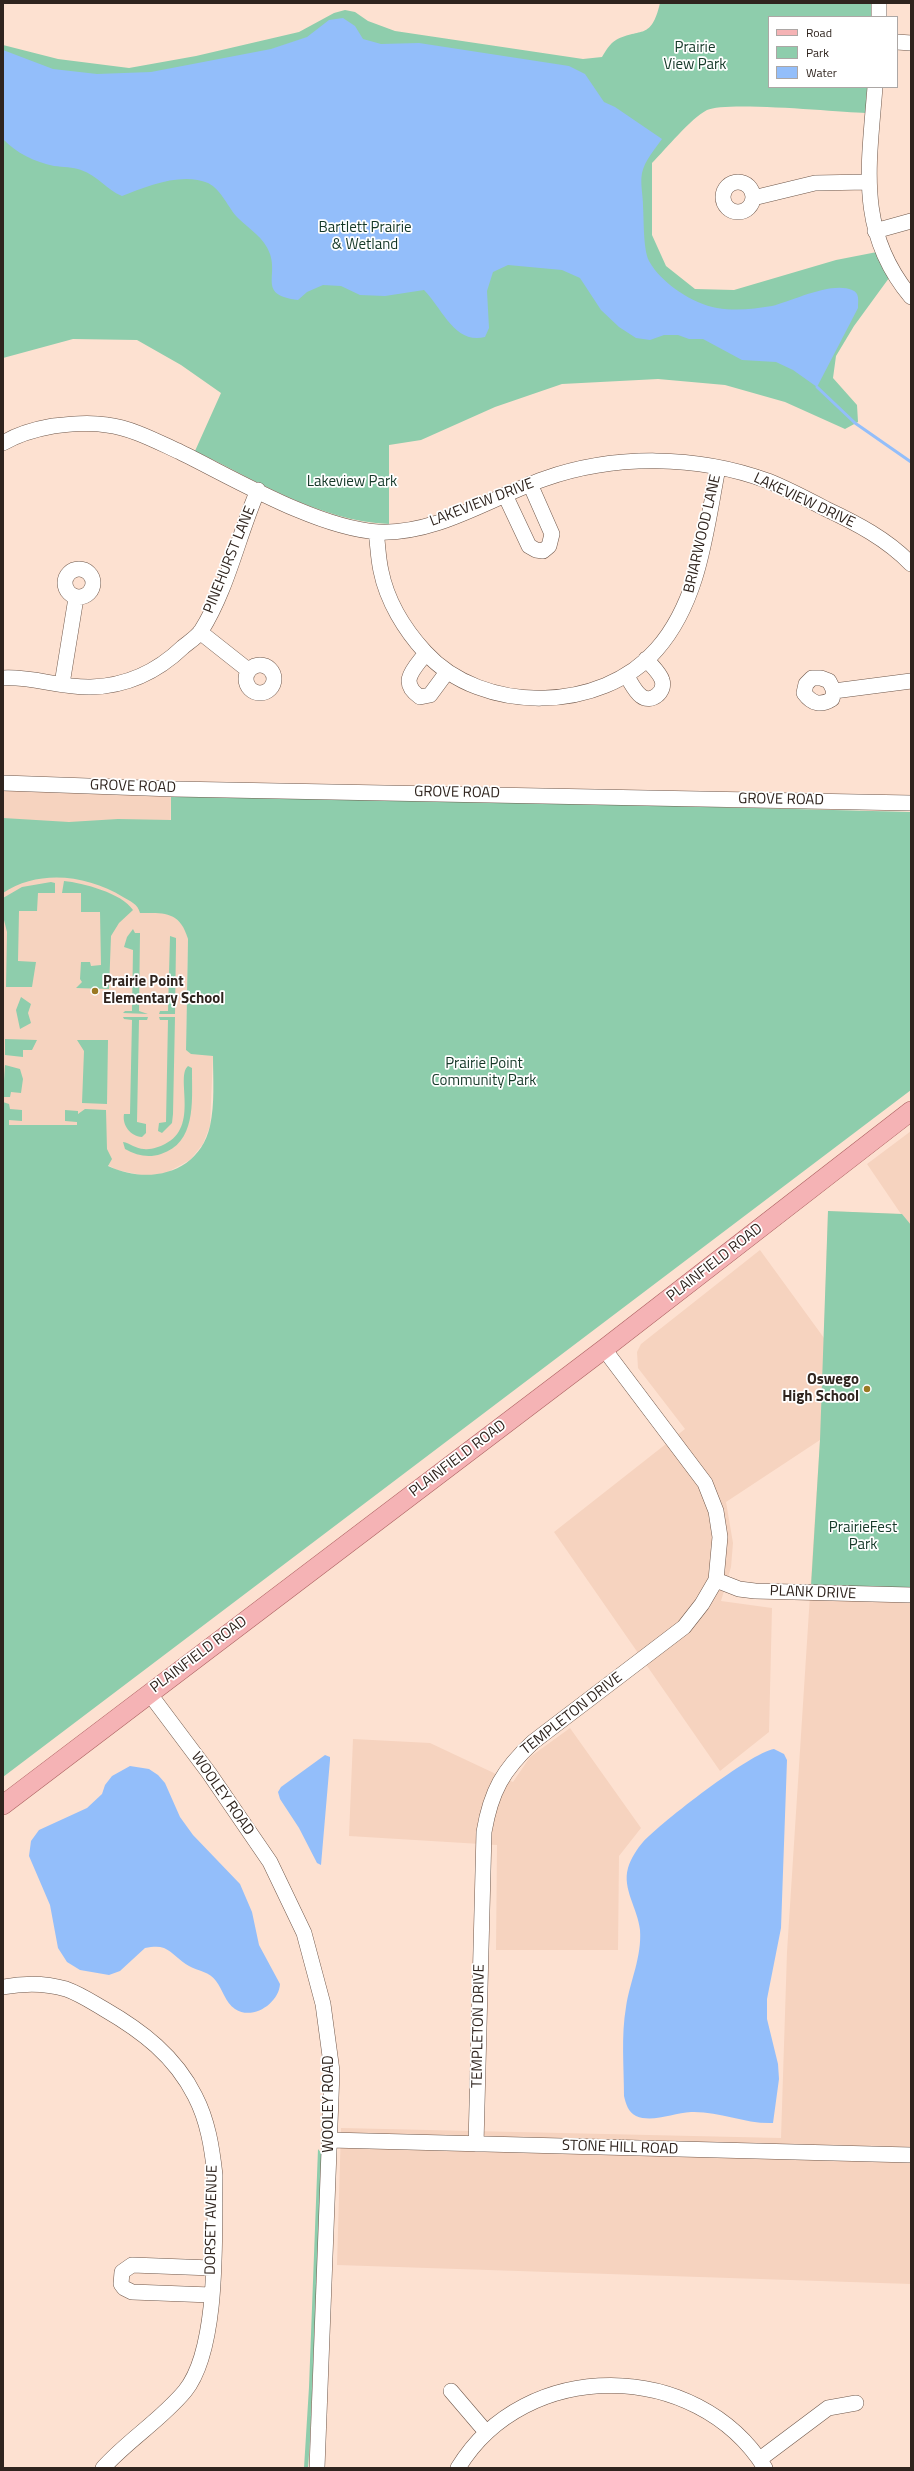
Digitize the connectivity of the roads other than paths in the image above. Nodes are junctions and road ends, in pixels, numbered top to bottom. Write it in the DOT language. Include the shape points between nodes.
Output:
graph roads {
  1 [pos="879,3"];
  2 [pos="879,16"];
  3 [pos="898,42"];
  4 [pos="911,43"];
  5 [pos="875,88"];
  6 [pos="867,182"];
  7 [pos="753,198"];
  8 [pos="911,221"];
  9 [pos="876,231"];
  10 [pos="911,297"];
  11 [pos="3,443"];
  12 [pos="718,468"];
  13 [pos="530,484"];
  14 [pos="258,490"];
  15 [pos="505,494"];
  16 [pos="376,532"];
  17 [pos="911,564"];
  18 [pos="76,598"];
  19 [pos="200,632"];
  20 [pos="426,654"];
  21 [pos="646,660"];
  22 [pos="248,670"];
  23 [pos="447,672"];
  24 [pos="626,675"];
  25 [pos="3,678"];
  26 [pos="911,681"];
  27 [pos="62,684"];
  28 [pos="834,691"];
  29 [pos="3,783"];
  30 [pos="911,803"];
  31 [pos="911,1111"];
  32 [pos="604,1349"];
  33 [pos="716,1580"];
  34 [pos="911,1596"];
  35 [pos="149,1693"];
  36 [pos="3,1805"];
  37 [pos="3,1987"];
  38 [pos="330,2140"];
  39 [pos="476,2144"];
  40 [pos="911,2155"];
  41 [pos="212,2268"];
  42 [pos="211,2295"];
  43 [pos="451,2391"];
  44 [pos="856,2403"];
  45 [pos="486,2432"];
  46 [pos="762,2463"];
  47 [pos="103,2468"];
  48 [pos="317,2468"];
  49 [pos="458,2468"];
  1 -- 2 [label="street"];
  3 -- 4 [label="street"];
  5 -- 6 [label="street"];
  6 -- 7 [label="street" via="815,183"];
  6 -- 9 [label="street"];
  8 -- 9 [label="street"];
  9 -- 10 [label="street" via="888,264"];
  11 -- 14 [label="street, LAKEVIEW DRIVE" via="43,428 76,423 108,425 145,436"];
  12 -- 13 [label="street, LAKEVIEW DRIVE" via="645,460 605,464 566,472"];
  12 -- 17 [label="street, LAKEVIEW DRIVE" via="771,482 832,512 898,550"];
  12 -- 21 [label="street, BRIARWOOD LANE" via="697,570 686,602 670,631"];
  13 -- 15 [label="street, LAKEVIEW DRIVE"];
  13 -- 15 [label="street" via="552,534 549,546 543,551 529,546"];
  14 -- 16 [label="street, LAKEVIEW DRIVE" via="314,516 344,526"];
  14 -- 19 [label="street, PINEHURST LANE" via="238,538 222,590"];
  15 -- 16 [label="street, LAKEVIEW DRIVE" via="441,522 407,530"];
  16 -- 20 [label="street, BRIARWOOD LANE" via="381,571 391,600 408,632"];
  18 -- 27 [label="street"];
  19 -- 22 [label="street"];
  19 -- 27 [label="street, PINEHURST LANE" via="168,662 132,680 89,687"];
  20 -- 23 [label="street, BRIARWOOD LANE"];
  20 -- 23 [label="street" via="410,674 408,684 413,692 420,697 430,696"];
  21 -- 24 [label="street, BRIARWOOD LANE"];
  21 -- 24 [label="street" via="662,680 662,689 656,697 648,699 641,696"];
  23 -- 24 [label="street, BRIARWOOD LANE" via="482,689 524,698 560,698 591,690"];
  25 -- 27 [label="street, PINEHURST LANE"];
  26 -- 28 [label="street"];
  29 -- 30 [label="street, GROVE ROAD" via="174,789"];
  31 -- 32 [label="main road, PLAINFIELD ROAD"];
  32 -- 33 [label="street, TEMPLETON DRIVE" via="705,1484 716,1511 720,1537"];
  32 -- 35 [label="main road, PLAINFIELD ROAD"];
  33 -- 34 [label="street, PLANK DRIVE" via="739,1589 755,1591"];
  33 -- 39 [label="street, TEMPLETON DRIVE" via="684,1627 534,1742 512,1761 497,1785 488,1808 484,1832"];
  35 -- 36 [label="main road, PLAINFIELD ROAD"];
  35 -- 38 [label="street, WOOLEY ROAD" via="209,1773 270,1862 304,1932 323,2004 331,2064"];
  37 -- 41 [label="street, DORSET AVENUE" via="48,1985 82,1996 153,2041 185,2077 205,2120 213,2151 215,2175"];
  38 -- 39 [label="street, STONE HILL ROAD"];
  38 -- 48 [label="street, WOOLEY ROAD"];
  39 -- 40 [label="street, STONE HILL ROAD"];
  41 -- 42 [label="street, DORSET AVENUE"];
  41 -- 42 [label="street" via="132,2265 122,2272 121,2278 124,2288 132,2292"];
  42 -- 47 [label="street, DORSET AVENUE" via="206,2345 193,2379 167,2412 134,2437"];
  43 -- 45 [label="street"];
  44 -- 46 [label="street" via="828,2408"];
  45 -- 46 [label="street" via="539,2400 567,2390 601,2384 641,2386 677,2397 708,2412 734,2432"];
  45 -- 49 [label="street"];
}
